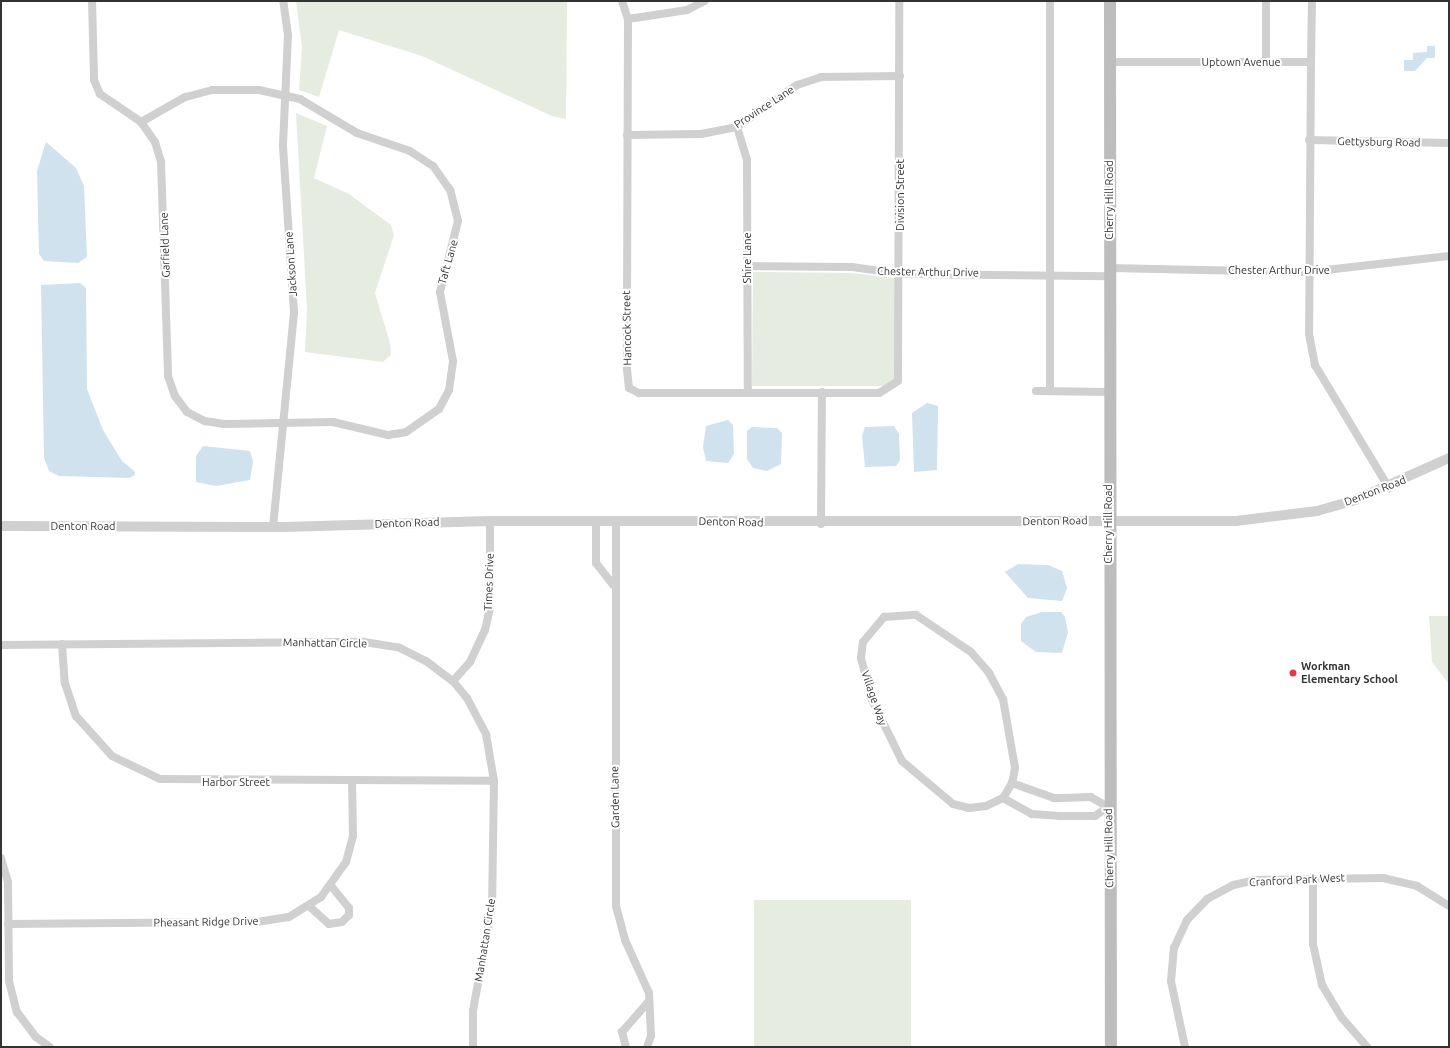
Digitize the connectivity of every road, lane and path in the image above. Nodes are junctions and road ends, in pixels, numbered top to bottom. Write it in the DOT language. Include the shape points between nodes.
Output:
graph roads {
  1 [pos="92,1"];
  2 [pos="283,1"];
  3 [pos="622,1"];
  4 [pos="705,1"];
  5 [pos="899,1"];
  6 [pos="1050,1"];
  7 [pos="1110,1"];
  8 [pos="1266,1"];
  9 [pos="1312,1"];
  10 [pos="628,19"];
  11 [pos="1109,62"];
  12 [pos="1266,62"];
  13 [pos="1311,62"];
  14 [pos="900,76"];
  15 [pos="285,94"];
  16 [pos="141,122"];
  17 [pos="737,127"];
  18 [pos="627,135"];
  19 [pos="1309,140"];
  20 [pos="1449,143"];
  21 [pos="1449,256"];
  22 [pos="747,266"];
  23 [pos="1109,272"];
  24 [pos="1308,272"];
  25 [pos="1049,273"];
  26 [pos="900,274"];
  27 [pos="893,387"];
  28 [pos="748,391"];
  29 [pos="1036,391"];
  30 [pos="1050,391"];
  31 [pos="822,392"];
  32 [pos="1109,392"];
  33 [pos="283,425"];
  34 [pos="1449,458"];
  35 [pos="1389,488"];
  36 [pos="490,520"];
  37 [pos="596,521"];
  38 [pos="616,521"];
  39 [pos="1108,521"];
  40 [pos="821,524"];
  41 [pos="1,526"];
  42 [pos="273,527"];
  43 [pos="613,586"];
  44 [pos="62,644"];
  45 [pos="1,645"];
  46 [pos="453,681"];
  47 [pos="352,781"];
  48 [pos="494,781"];
  49 [pos="1012,783"];
  50 [pos="1003,798"];
  51 [pos="1108,807"];
  52 [pos="1,858"];
  53 [pos="1313,878"];
  54 [pos="331,886"];
  55 [pos="1447,900"];
  56 [pos="310,907"];
  57 [pos="8,924"];
  58 [pos="649,1002"];
  59 [pos="50,1047"];
  60 [pos="473,1047"];
  61 [pos="626,1047"];
  62 [pos="647,1047"];
  63 [pos="1111,1047"];
  64 [pos="1185,1047"];
  65 [pos="1367,1047"];
  1 -- 16 [label="street, Garfield Lane" via="94,80 100,94"];
  2 -- 15 [label="street, Jackson Lane" via="288,35"];
  3 -- 10 [label="street, Hancock Street"];
  4 -- 10 [label="street" via="687,10"];
  5 -- 14 [label="street, Division Street"];
  6 -- 25 [label="street"];
  7 -- 11 [label="main road, Cherry Hill Road"];
  8 -- 12 [label="street"];
  9 -- 13 [label="street"];
  10 -- 18 [label="street, Hancock Street"];
  11 -- 12 [label="street, Uptown Avenue"];
  11 -- 23 [label="main road, Cherry Hill Road"];
  12 -- 13 [label="street, Uptown Avenue"];
  13 -- 19 [label="street"];
  14 -- 17 [label="street, Province Lane" via="835,76 807,80"];
  14 -- 26 [label="street, Division Street"];
  15 -- 16 [label="street, Taft Lane" via="260,90 212,90 185,97"];
  15 -- 33 [label="street, Jackson Lane" via="283,145 294,312"];
  15 -- 33 [label="street, Taft Lane" via="320,110 357,132 423,158 450,190 458,221 440,292 454,360 448,395 439,409 406,432 388,435 333,422"];
  16 -- 33 [label="street, Garfield Lane" via="155,142 161,162 166,362 175,396 187,412 205,421"];
  17 -- 18 [label="street, Province Lane" via="701,134"];
  17 -- 22 [label="street, Shire Lane" via="747,160"];
  18 -- 28 [label="street, Hancock Street" via="629,388 639,393"];
  19 -- 20 [label="street, Gettysburg Road"];
  19 -- 24 [label="street"];
  21 -- 24 [label="street, Chester Arthur Drive"];
  22 -- 26 [label="street, Chester Arthur Drive" via="852,267"];
  22 -- 28 [label="street, Shire Lane"];
  23 -- 24 [label="street, Chester Arthur Drive"];
  23 -- 25 [label="street, Chester Arthur Drive"];
  23 -- 32 [label="main road, Cherry Hill Road"];
  24 -- 35 [label="street" via="1309,334 1315,365"];
  25 -- 26 [label="street, Chester Arthur Drive"];
  25 -- 30 [label="street"];
  26 -- 27 [label="street, Division Street" via="900,375"];
  27 -- 31 [label="street, Hancock Street" via="880,393"];
  28 -- 31 [label="street, Hancock Street"];
  29 -- 30 [label="street"];
  30 -- 32 [label="street"];
  31 -- 40 [label="street"];
  32 -- 39 [label="main road, Cherry Hill Road"];
  33 -- 42 [label="street, Jackson Lane"];
  34 -- 35 [label="street, Denton Road"];
  35 -- 39 [label="street, Denton Road" via="1334,506 1272,518 1207,522"];
  36 -- 37 [label="street, Denton Road"];
  36 -- 42 [label="street, Denton Road"];
  36 -- 46 [label="street, Times Drive" via="490,608 485,630 470,662"];
  37 -- 38 [label="street, Denton Road"];
  37 -- 43 [label="street" via="596,563"];
  38 -- 40 [label="street, Denton Road"];
  38 -- 43 [label="street, Garden Lane"];
  39 -- 40 [label="street, Denton Road"];
  39 -- 51 [label="main road, Cherry Hill Road"];
  41 -- 42 [label="street, Denton Road"];
  43 -- 58 [label="street, Garden Lane" via="616,906 625,940"];
  44 -- 45 [label="street, Manhattan Circle"];
  44 -- 46 [label="street, Manhattan Circle" via="364,642 400,648 426,661"];
  44 -- 47 [label="street, Harbor Street" via="65,683 76,716 96,742 131,768 160,779 192,782"];
  46 -- 48 [label="street, Manhattan Circle" via="467,698 486,734"];
  47 -- 48 [label="street, Harbor Street"];
  47 -- 54 [label="street, Pheasant Ridge Drive" via="353,836 346,862"];
  48 -- 60 [label="street, Manhattan Circle" via="492,907 473,1011"];
  49 -- 50 [label="street, Village Way"];
  49 -- 50 [label="street, Village Way" via="1015,768 1011,733 1003,699 989,673 971,652 916,616 884,617 863,642 861,658 872,700 902,760 953,804 969,808 986,806"];
  49 -- 51 [label="street" via="1054,798 1091,797"];
  50 -- 51 [label="street" via="1032,814 1095,816"];
  51 -- 63 [label="main road, Cherry Hill Road"];
  52 -- 57 [label="street" via="8,882"];
  53 -- 55 [label="street, Cranford Park West" via="1399,880"];
  53 -- 64 [label="street, Cranford Park West" via="1233,885 1206,899 1187,920 1174,948 1171,975"];
  53 -- 65 [label="street" via="1314,956 1322,985 1342,1018"];
  54 -- 56 [label="street, Pheasant Ridge Drive"];
  54 -- 56 [label="street" via="349,908 349,915 342,922 329,924"];
  56 -- 57 [label="street, Pheasant Ridge Drive" via="289,916 257,922"];
  57 -- 59 [label="street" via="9,982 17,1012 36,1037"];
  58 -- 61 [label="street" via="622,1032"];
  58 -- 62 [label="street, Garden Lane" via="651,1036"];
}
